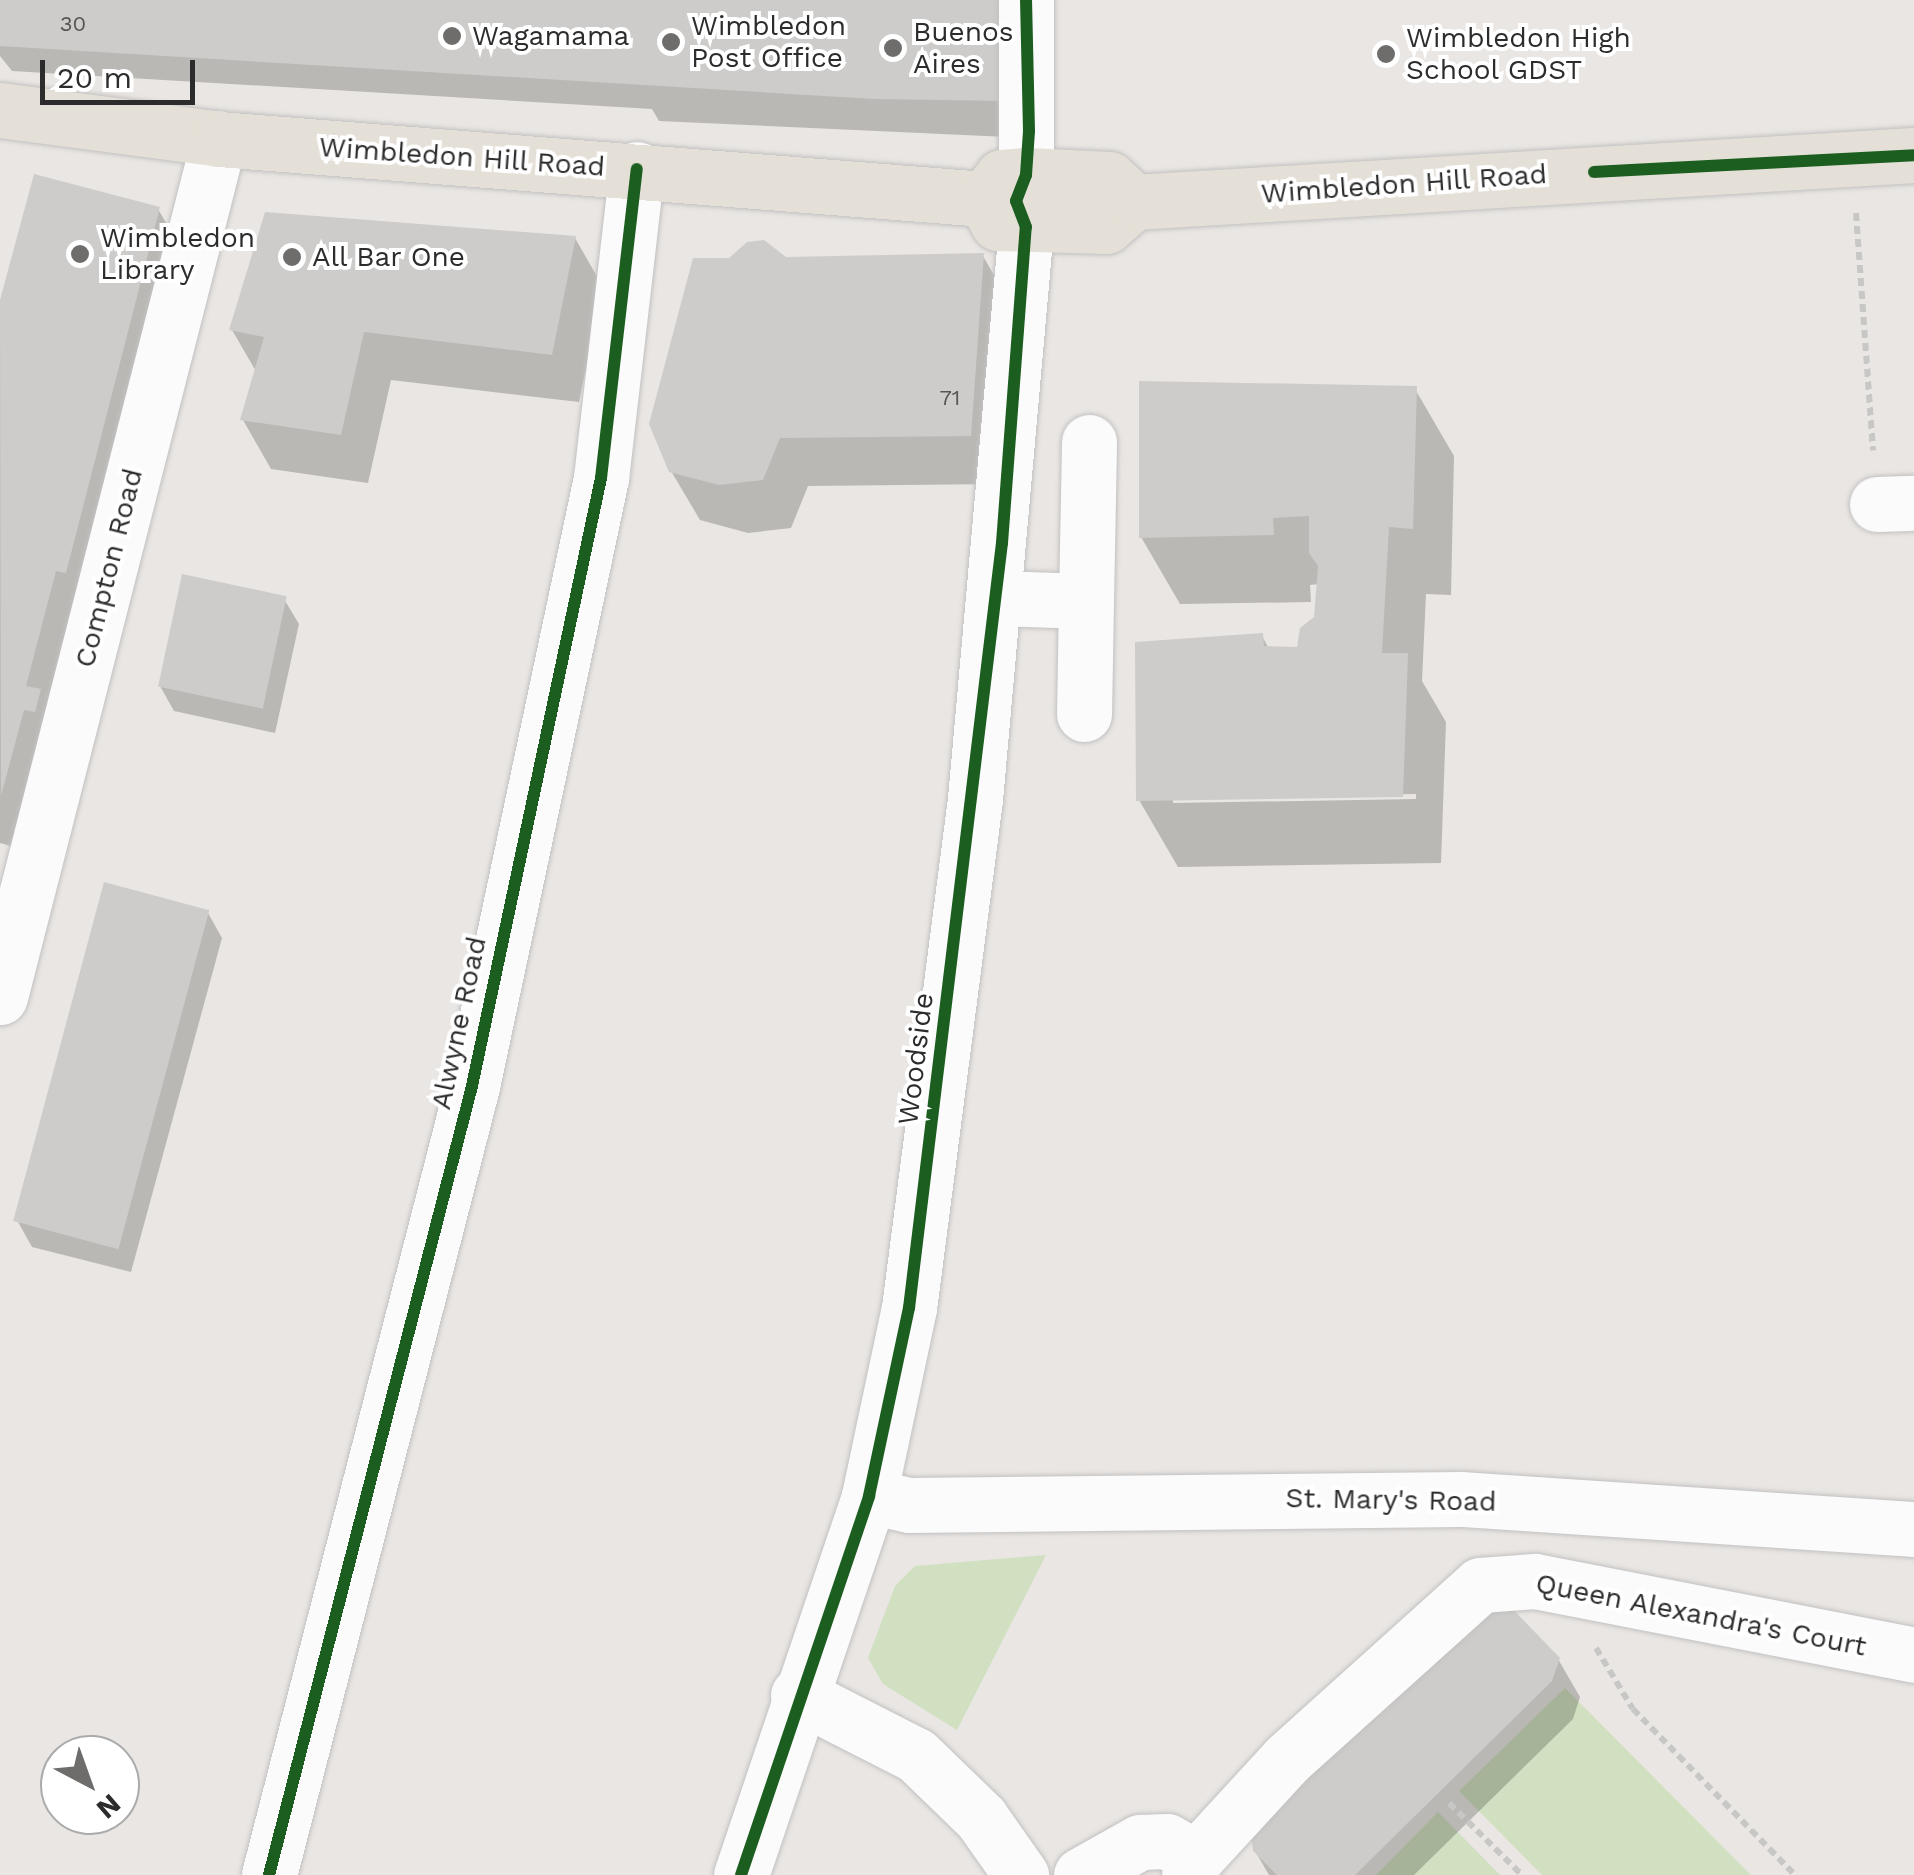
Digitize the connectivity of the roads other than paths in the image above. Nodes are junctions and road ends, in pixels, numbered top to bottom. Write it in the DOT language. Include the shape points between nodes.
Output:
graph roads {
  1 [pos="1026,0"];
  2 [pos="0,110"];
  3 [pos="219,139"];
  4 [pos="1914,155"];
  5 [pos="637,169"];
  6 [pos="1012,200"];
  7 [pos="1089,442"];
  8 [pos="997,598"];
  9 [pos="1086,600"];
  10 [pos="1084,714"];
  11 [pos="0,997"];
  12 [pos="869,1496"];
  13 [pos="1914,1530"];
  14 [pos="1914,1655"];
  15 [pos="798,1695"];
  16 [pos="1193,1866"];
  17 [pos="269,1875"];
  18 [pos="741,1875"];
  19 [pos="1021,1875"];
  20 [pos="1081,1875"];
  1 -- 6 [label="street, Woodside"];
  2 -- 3 [label="main road, Wimbledon Hill Road"];
  3 -- 5 [label="main road, Wimbledon Hill Road"];
  3 -- 11 [label="street, Compton Road"];
  4 -- 6 [label="main road, Wimbledon Hill Road" via="1134,202 1109,178"];
  5 -- 6 [label="main road, Wimbledon Hill Road"];
  5 -- 17 [label="street, Alwyne Road" via="601,478 472,1086"];
  6 -- 8 [label="street, Woodside"];
  7 -- 9 [label="street"];
  8 -- 9 [label="street"];
  8 -- 12 [label="street, Woodside" via="908,1308"];
  9 -- 10 [label="street"];
  12 -- 13 [label="street, St. Mary's Road" via="909,1505 1461,1499"];
  12 -- 15 [label="street, Woodside"];
  14 -- 16 [label="street, Queen Alexandra's Court" via="1535,1580 1480,1585 1287,1759"];
  15 -- 18 [label="street, Woodside"];
  15 -- 19 [label="street" via="916,1755 981,1818"];
  16 -- 20 [label="street" via="1167,1840 1140,1842"];
}
